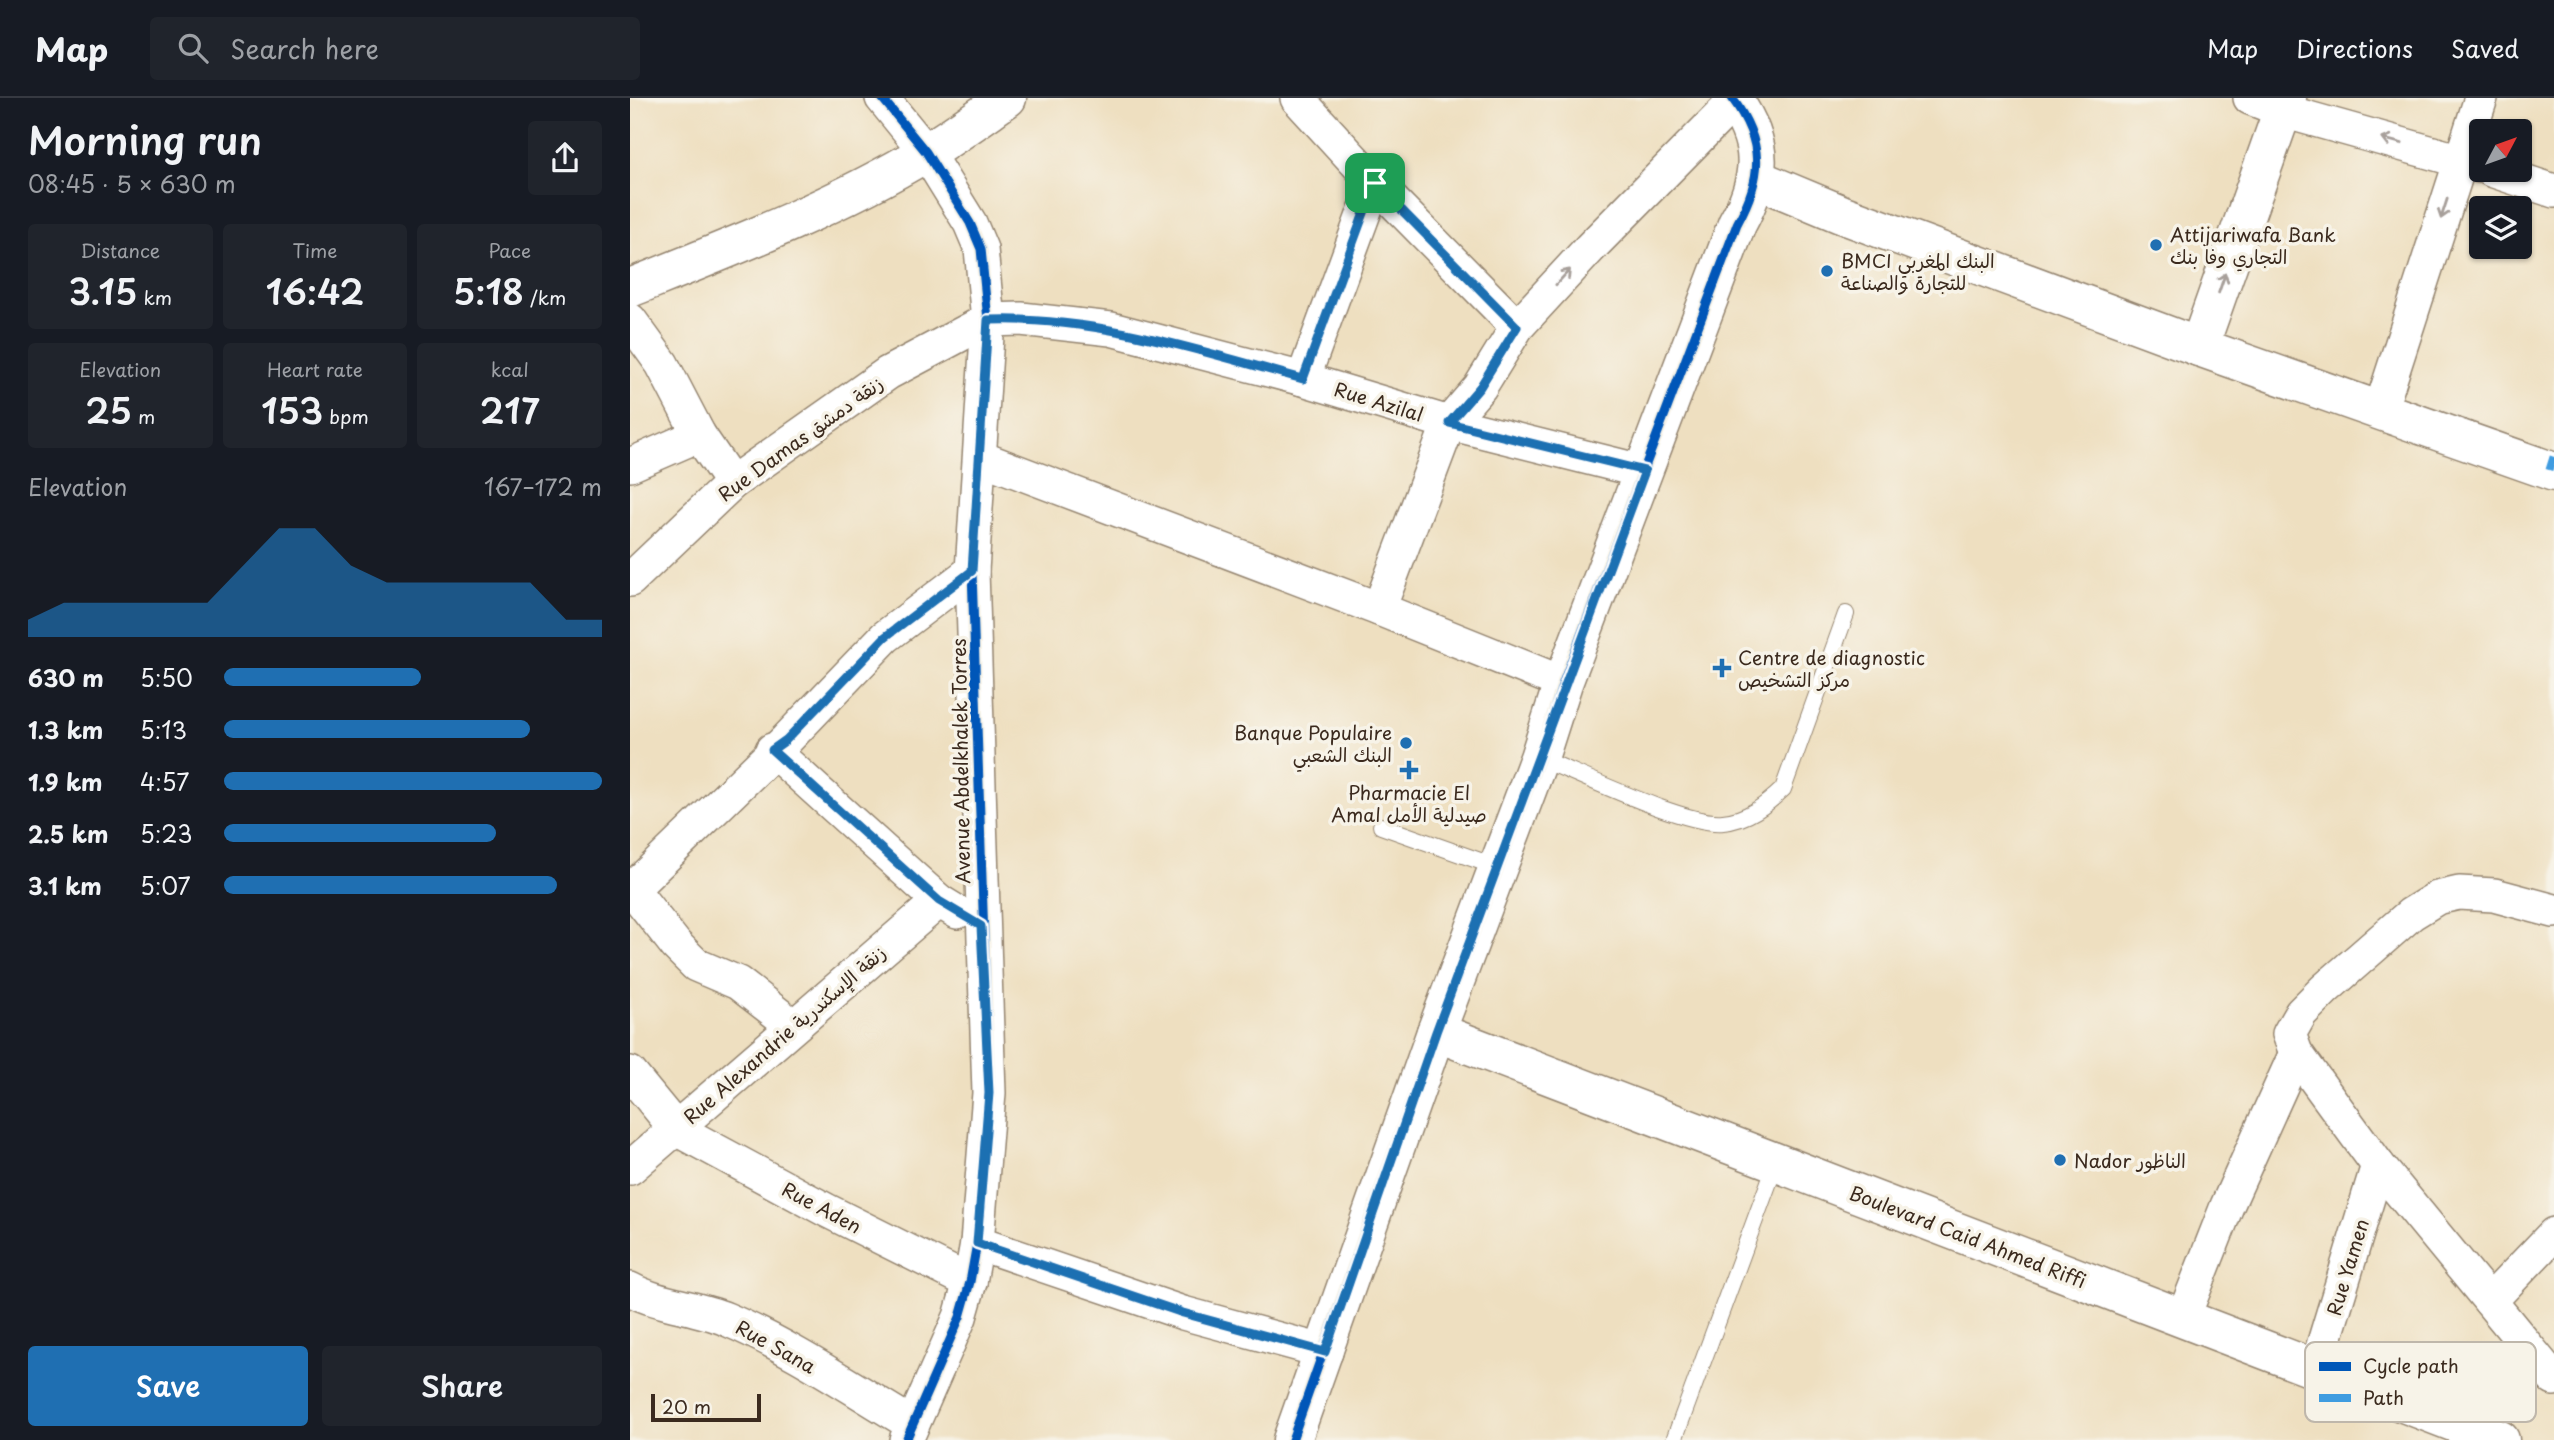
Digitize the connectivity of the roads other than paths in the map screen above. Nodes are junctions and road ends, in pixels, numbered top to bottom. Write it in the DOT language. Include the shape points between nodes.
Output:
graph roads {
  1 [pos="882,98"];
  2 [pos="1007,98"];
  3 [pos="1297,98"];
  4 [pos="2482,98"];
  5 [pos="1733,100"];
  6 [pos="2273,102"];
  7 [pos="2478,119"];
  8 [pos="926,152"];
  9 [pos="2469,162"];
  10 [pos="2469,168"];
  11 [pos="1757,179"];
  12 [pos="2527,182"];
  13 [pos="1375,183"];
  14 [pos="2554,191"];
  15 [pos="630,288"];
  16 [pos="630,320"];
  17 [pos="988,320"];
  18 [pos="1517,327"];
  19 [pos="2200,348"];
  20 [pos="1303,379"];
  21 [pos="2380,411"];
  22 [pos="1449,423"];
  23 [pos="699,435"];
  24 [pos="981,458"];
  25 [pos="630,465"];
  26 [pos="1645,471"];
  27 [pos="2554,472"];
  28 [pos="732,483"];
  29 [pos="972,571"];
  30 [pos="630,580"];
  31 [pos="1379,608"];
  32 [pos="1846,614"];
  33 [pos="1563,683"];
  34 [pos="772,750"];
  35 [pos="1539,758"];
  36 [pos="1381,827"];
  37 [pos="1498,868"];
  38 [pos="631,890"];
  39 [pos="939,901"];
  40 [pos="2554,911"];
  41 [pos="981,926"];
  42 [pos="792,1025"];
  43 [pos="1436,1032"];
  44 [pos="2296,1053"];
  45 [pos="630,1073"];
  46 [pos="676,1129"];
  47 [pos="1776,1163"];
  48 [pos="2378,1165"];
  49 [pos="630,1168"];
  50 [pos="2554,1234"];
  51 [pos="977,1243"];
  52 [pos="970,1282"];
  53 [pos="630,1289"];
  54 [pos="2490,1301"];
  55 [pos="2183,1318"];
  56 [pos="2324,1342"];
  57 [pos="2524,1342"];
  58 [pos="1325,1352"];
  59 [pos="2536,1357"];
  60 [pos="2305,1365"];
  61 [pos="2554,1379"];
  62 [pos="2441,1422"];
  63 [pos="909,1432"];
  64 [pos="2474,1436"];
  65 [pos="1292,1440"];
  66 [pos="1674,1440"];
  1 -- 8 [label="street, Avenue Abdelkhalek Torres"];
  2 -- 8 [label="street"];
  3 -- 13 [label="street"];
  4 -- 7 [label="street"];
  5 -- 11 [label="street" via="1755,142"];
  18 -- 5 [label="street, one-way"];
  9 -- 6 [label="street, one-way"];
  19 -- 6 [label="street, one-way"];
  8 -- 15 [label="street" via="837,199"];
  8 -- 17 [label="street, Avenue Abdelkhalek Torres" via="958,198 981,249"];
  10 -- 21 [label="street, one-way"];
  11 -- 19 [label="street"];
  11 -- 26 [label="street"];
  12 -- 14 [label="street"];
  13 -- 18 [label="street"];
  13 -- 20 [label="street"];
  16 -- 23 [label="street" via="662,364"];
  17 -- 20 [label="street, Rue Azilal" via="1111,329"];
  17 -- 24 [label="street, Avenue Abdelkhalek Torres"];
  17 -- 28 [label="street, Rue Damas زنقة دمشق" via="888,373"];
  18 -- 22 [label="street" via="1480,387"];
  19 -- 21 [label="street"];
  20 -- 22 [label="street, Rue Azilal"];
  21 -- 27 [label="street"];
  22 -- 26 [label="street, Rue Azilal"];
  22 -- 31 [label="street"];
  23 -- 25 [label="street"];
  23 -- 28 [label="street"];
  24 -- 29 [label="street, Avenue Abdelkhalek Torres"];
  24 -- 31 [label="street"];
  26 -- 33 [label="street"];
  28 -- 30 [label="street, Rue Damas زنقة دمشق"];
  29 -- 34 [label="street" via="885,637"];
  29 -- 41 [label="street, Avenue Abdelkhalek Torres"];
  31 -- 33 [label="street"];
  32 -- 35 [label="lane" via="1783,789 1766,806 1744,817 1721,823 1680,815"];
  33 -- 35 [label="street"];
  34 -- 38 [label="street"];
  34 -- 39 [label="street"];
  35 -- 37 [label="street"];
  36 -- 37 [label="lane"];
  37 -- 43 [label="street"];
  38 -- 42 [label="street" via="696,965 738,983"];
  39 -- 41 [label="street"];
  39 -- 42 [label="street, Rue Alexandrie زنقة الإسكندرية"];
  40 -- 44 [label="street" via="2494,895 2459,893 2437,898 2411,914 2301,1013 2289,1034"];
  41 -- 51 [label="street, Avenue Abdelkhalek Torres" via="989,1093"];
  42 -- 46 [label="street, Rue Alexandrie زنقة الإسكندرية"];
  43 -- 47 [label="street, Boulevard Caid Ahmed Riffi"];
  43 -- 58 [label="street"];
  44 -- 48 [label="street"];
  44 -- 55 [label="street"];
  45 -- 46 [label="street"];
  46 -- 49 [label="street, Rue Alexandrie زنقة الإسكندرية"];
  46 -- 52 [label="street, Rue Aden"];
  47 -- 55 [label="street, Boulevard Caid Ahmed Riffi"];
  47 -- 66 [label="lane"];
  48 -- 54 [label="street"];
  48 -- 56 [label="street, Rue Yamen"];
  50 -- 54 [label="street"];
  51 -- 52 [label="street, Avenue Abdelkhalek Torres"];
  51 -- 58 [label="street" via="1183,1313"];
  52 -- 63 [label="street, Avenue Abdelkhalek Torres" via="960,1317"];
  53 -- 63 [label="street, Rue Sana" via="740,1325"];
  54 -- 57 [label="street"];
  55 -- 60 [label="street, Boulevard Caid Ahmed Riffi"];
  58 -- 65 [label="street"];
  59 -- 61 [label="street"];
  62 -- 64 [label="street, Boulevard Caid Ahmed Riffi"];
}
